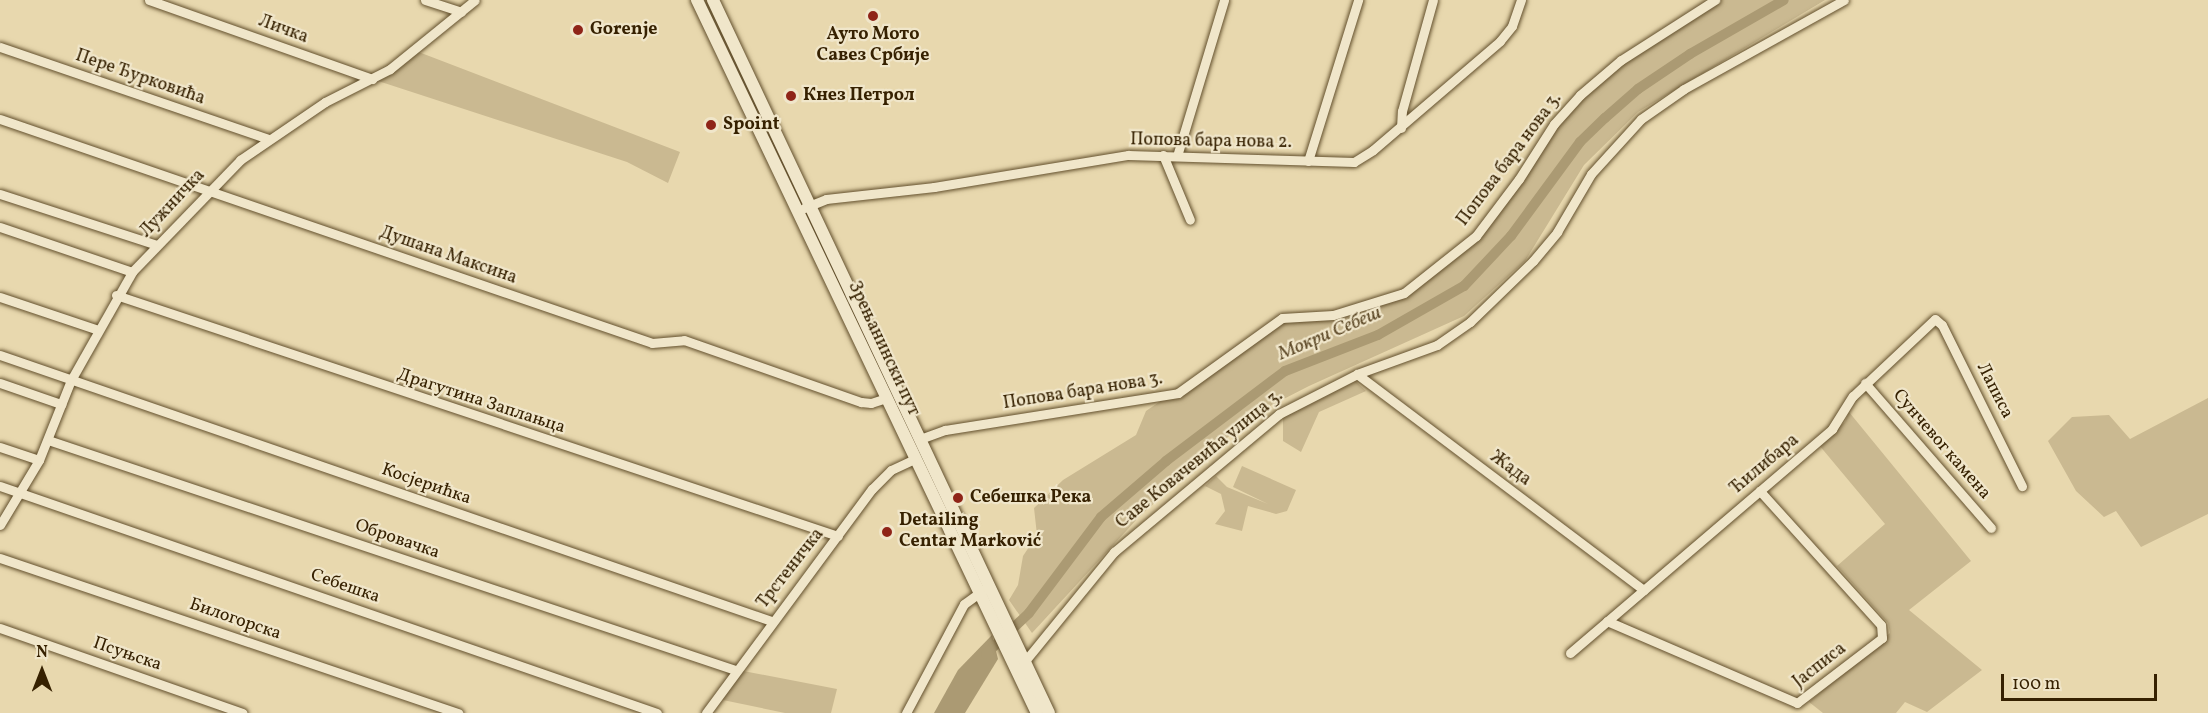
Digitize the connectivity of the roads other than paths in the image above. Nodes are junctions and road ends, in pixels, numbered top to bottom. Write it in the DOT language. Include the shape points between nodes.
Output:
graph roads {
  1 [pos="148,0"];
  2 [pos="425,0"];
  3 [pos="475,0"];
  4 [pos="697,0"];
  5 [pos="713,0"];
  6 [pos="1224,0"];
  7 [pos="1358,0"];
  8 [pos="1433,0"];
  9 [pos="1521,0"];
  10 [pos="1844,0"];
  11 [pos="1708,2"];
  12 [pos="461,12"];
  13 [pos="0,47"];
  14 [pos="372,79"];
  15 [pos="0,119"];
  16 [pos="1401,128"];
  17 [pos="269,139"];
  18 [pos="1163,155"];
  19 [pos="1177,156"];
  20 [pos="1308,161"];
  21 [pos="207,191"];
  22 [pos="0,194"];
  23 [pos="804,208"];
  24 [pos="1191,220"];
  25 [pos="0,227"];
  26 [pos="157,245"];
  27 [pos="132,272"];
  28 [pos="116,295"];
  29 [pos="0,297"];
  30 [pos="1930,321"];
  31 [pos="98,330"];
  32 [pos="0,355"];
  33 [pos="1358,374"];
  34 [pos="71,380"];
  35 [pos="0,383"];
  36 [pos="1866,383"];
  37 [pos="886,398"];
  38 [pos="61,404"];
  39 [pos="48,440"];
  40 [pos="920,440"];
  41 [pos="0,447"];
  42 [pos="915,459"];
  43 [pos="39,460"];
  44 [pos="0,486"];
  45 [pos="2022,486"];
  46 [pos="1760,490"];
  47 [pos="21,493"];
  48 [pos="0,525"];
  49 [pos="1991,528"];
  50 [pos="838,536"];
  51 [pos="0,558"];
  52 [pos="985,589"];
  53 [pos="1644,590"];
  54 [pos="771,621"];
  55 [pos="1607,621"];
  56 [pos="0,628"];
  57 [pos="1012,645"];
  58 [pos="1570,654"];
  59 [pos="1025,661"];
  60 [pos="735,670"];
  61 [pos="243,713"];
  62 [pos="459,713"];
  63 [pos="657,713"];
  64 [pos="705,713"];
  65 [pos="906,713"];
  66 [pos="1037,713"];
  67 [pos="1049,713"];
  1 -- 14 [label="street, Личка"];
  2 -- 12 [label="street"];
  3 -- 12 [label="street, Лужничка"];
  4 -- 23 [label="main road, Зрењанински пут"];
  5 -- 23 [label="main road, Зрењанински пут"];
  6 -- 19 [label="street"];
  7 -- 20 [label="street"];
  8 -- 16 [label="street" via="1402,111"];
  9 -- 16 [label="street, Попова бара нова 2." via="1508,33"];
  10 -- 33 [label="street, Саве Ковачевића улица 3." via="1684,89 1641,119 1591,174 1557,232 1533,261 1470,322 1431,348"];
  11 -- 40 [label="street, Попова бара нова 3." via="1621,60 1580,95 1554,124 1514,187 1476,236 1404,293 1333,315 1282,318 1178,393 945,430"];
  12 -- 14 [label="street, Лужничка" via="416,51"];
  13 -- 17 [label="street, Пере Ђурковића"];
  14 -- 17 [label="street, Лужничка" via="324,102"];
  15 -- 21 [label="street, Душана Максина"];
  16 -- 20 [label="street, Попова бара нова 2." via="1360,160"];
  17 -- 21 [label="street, Лужничка"];
  18 -- 19 [label="street, Попова бара нова 2."];
  18 -- 23 [label="street, Попова бара нова 2." via="1114,157 934,187 826,199"];
  18 -- 24 [label="street"];
  19 -- 20 [label="street, Попова бара нова 2."];
  21 -- 26 [label="street, Лужничка"];
  21 -- 37 [label="street, Душана Максина" via="652,343 684,340 861,402"];
  22 -- 26 [label="street"];
  23 -- 37 [label="main road, Зрењанински пут"];
  23 -- 40 [label="main road, Зрењанински пут"];
  25 -- 27 [label="street"];
  26 -- 27 [label="street, Лужничка"];
  27 -- 28 [label="street, Лужничка"];
  28 -- 31 [label="street, Лужничка"];
  28 -- 50 [label="street, Драгутина Заплањца"];
  29 -- 31 [label="street"];
  30 -- 36 [label="street, Ћилибара"];
  30 -- 45 [label="street, Лаписа" via="1937,320 1942,325"];
  31 -- 34 [label="street, Лужничка"];
  32 -- 34 [label="street, Косјерићка"];
  33 -- 53 [label="street, Жада"];
  33 -- 59 [label="street, Саве Ковачевића улица 3." via="1293,404 1192,484 1114,552"];
  34 -- 38 [label="street, Лужничка"];
  34 -- 54 [label="street, Косјерићка"];
  35 -- 38 [label="street"];
  36 -- 46 [label="street, Ћилибара" via="1845,407 1839,423"];
  36 -- 49 [label="street, Сунчевог камена"];
  37 -- 42 [label="main road, Зрењанински пут"];
  38 -- 39 [label="street, Лужничка"];
  39 -- 43 [label="street, Лужничка"];
  39 -- 60 [label="street, Обровачка"];
  40 -- 52 [label="main road, Зрењанински пут"];
  41 -- 43 [label="street"];
  42 -- 50 [label="street, Трстеничка" via="891,470 879,481"];
  42 -- 52 [label="main road, Зрењанински пут"];
  43 -- 47 [label="street, Лужничка"];
  44 -- 47 [label="street, Себешка"];
  46 -- 53 [label="street, Ћилибара"];
  46 -- 55 [label="street, Јасписа" via="1881,625 1881,638 1797,703"];
  47 -- 48 [label="street, Лужничка"];
  47 -- 63 [label="street, Себешка"];
  50 -- 54 [label="street, Трстеничка"];
  51 -- 62 [label="street, Билогорска"];
  52 -- 57 [label="main road, Зрењанински пут"];
  52 -- 65 [label="street" via="964,604"];
  53 -- 55 [label="street, Ћилибара"];
  54 -- 60 [label="street, Трстеничка"];
  55 -- 58 [label="street"];
  56 -- 61 [label="street, Псуњска"];
  57 -- 59 [label="main road, Зрењанински пут"];
  57 -- 66 [label="main road, Зрењанински пут"];
  59 -- 67 [label="main road, Зрењанински пут"];
  60 -- 64 [label="street, Трстеничка"];
}
